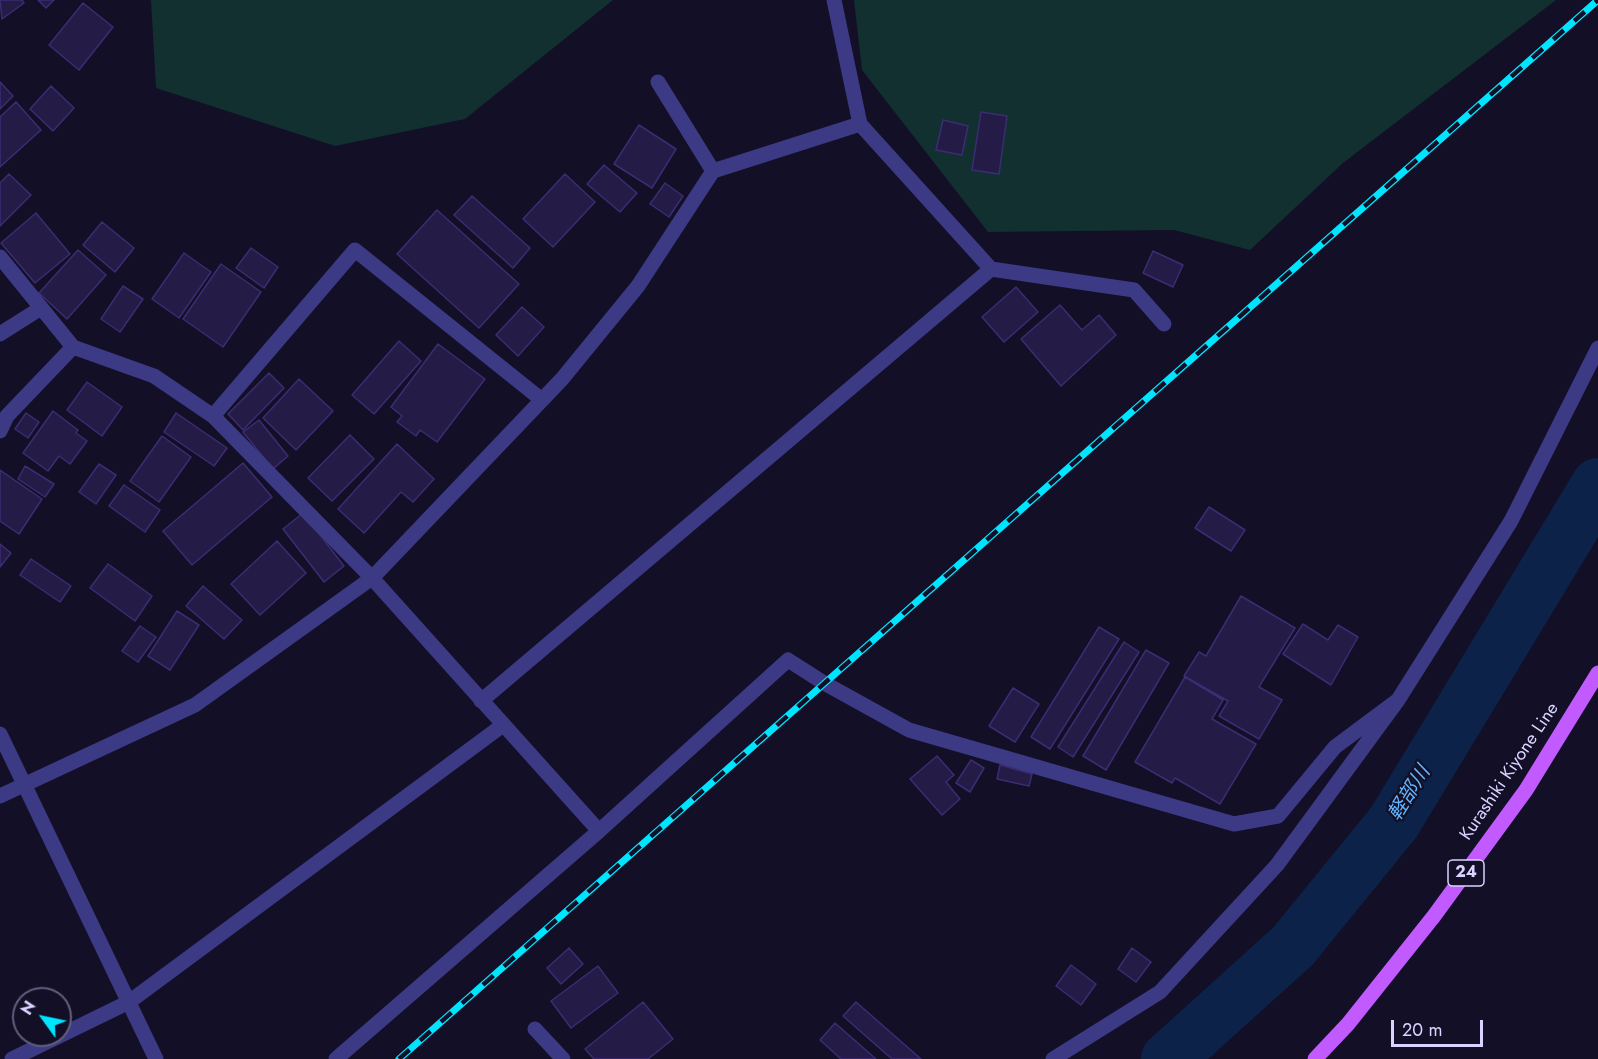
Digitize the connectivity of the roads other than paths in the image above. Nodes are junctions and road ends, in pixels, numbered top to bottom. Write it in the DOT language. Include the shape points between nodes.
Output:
graph roads {
  1 [pos="834,0"];
  2 [pos="658,82"];
  3 [pos="860,124"];
  4 [pos="713,171"];
  5 [pos="0,257"];
  6 [pos="991,269"];
  7 [pos="41,308"];
  8 [pos="1164,324"];
  9 [pos="0,334"];
  10 [pos="73,347"];
  11 [pos="1598,348"];
  12 [pos="542,400"];
  13 [pos="213,416"];
  14 [pos="0,431"];
  15 [pos="372,578"];
  16 [pos="1598,673"];
  17 [pos="1398,700"];
  18 [pos="481,701"];
  19 [pos="503,725"];
  20 [pos="0,734"];
  21 [pos="24,784"];
  22 [pos="0,796"];
  23 [pos="599,831"];
  24 [pos="129,1002"];
  25 [pos="535,1029"];
  26 [pos="12,1059"];
  27 [pos="156,1059"];
  28 [pos="336,1059"];
  29 [pos="563,1059"];
  30 [pos="1053,1059"];
  31 [pos="1314,1059"];
  1 -- 3 [label="street"];
  2 -- 4 [label="street"];
  3 -- 4 [label="street"];
  3 -- 6 [label="street"];
  4 -- 12 [label="street" via="639,286"];
  5 -- 7 [label="street"];
  6 -- 8 [label="street" via="1134,290"];
  6 -- 18 [label="street"];
  7 -- 9 [label="street"];
  7 -- 10 [label="street"];
  10 -- 13 [label="street" via="154,376"];
  10 -- 14 [label="street" via="8,416"];
  11 -- 17 [label="street" via="1511,521"];
  12 -- 13 [label="street" via="355,250"];
  12 -- 15 [label="street"];
  13 -- 15 [label="street"];
  15 -- 18 [label="street"];
  15 -- 21 [label="street" via="195,705"];
  16 -- 31 [label="main road, Kurashiki Kiyone Line / 24" via="1526,790 1434,916 1348,1024"];
  17 -- 23 [label="street" via="1335,747 1278,816 1234,824 909,730 788,660"];
  17 -- 30 [label="street" via="1277,865 1160,992"];
  18 -- 19 [label="street"];
  19 -- 23 [label="street"];
  19 -- 24 [label="street"];
  20 -- 21 [label="street"];
  21 -- 22 [label="street"];
  21 -- 24 [label="street"];
  23 -- 28 [label="street"];
  24 -- 26 [label="street"];
  24 -- 27 [label="street"];
  25 -- 29 [label="street"];
}
